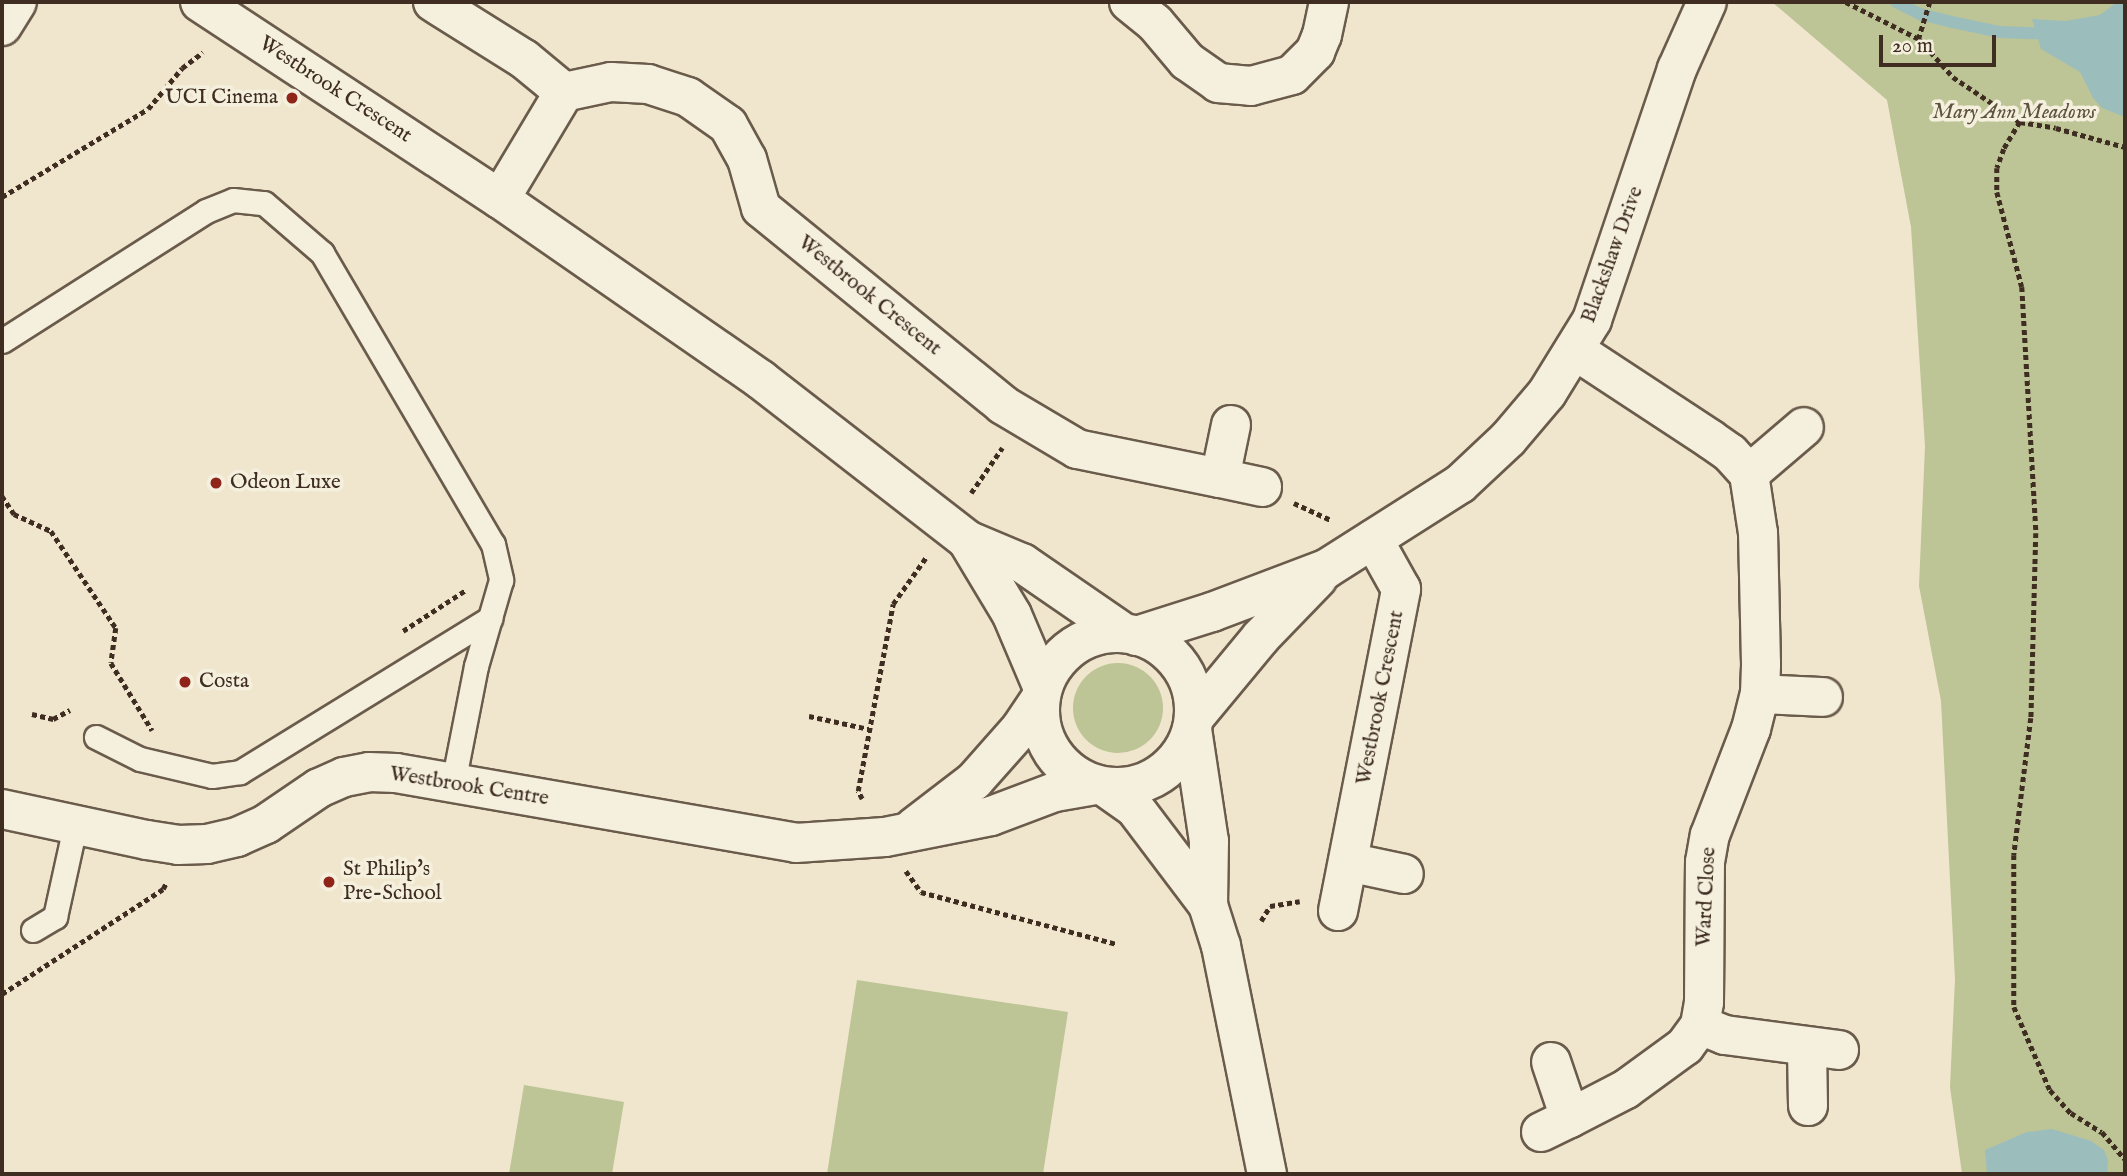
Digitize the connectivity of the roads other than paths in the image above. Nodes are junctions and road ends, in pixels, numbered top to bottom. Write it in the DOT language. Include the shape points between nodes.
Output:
graph roads {
  1 [pos="17,2"];
  2 [pos="433,2"];
  3 [pos="1129,2"];
  4 [pos="1329,2"];
  5 [pos="1707,2"];
  6 [pos="199,3"];
  7 [pos="2,26"];
  8 [pos="564,92"];
  9 [pos="500,200"];
  10 [pos="2,341"];
  11 [pos="1576,351"];
  12 [pos="1231,425"];
  13 [pos="1804,427"];
  14 [pos="1749,474"];
  15 [pos="1220,478"];
  16 [pos="1262,487"];
  17 [pos="1373,539"];
  18 [pos="967,540"];
  19 [pos="1326,569"];
  20 [pos="490,618"];
  21 [pos="1130,634"];
  22 [pos="1041,693"];
  23 [pos="1760,694"];
  24 [pos="1823,697"];
  25 [pos="1193,724"];
  26 [pos="96,737"];
  27 [pos="453,783"];
  28 [pos="1100,786"];
  29 [pos="2,809"];
  30 [pos="75,826"];
  31 [pos="910,831"];
  32 [pos="1348,862"];
  33 [pos="1405,874"];
  34 [pos="1208,905"];
  35 [pos="1338,911"];
  36 [pos="33,930"];
  37 [pos="1700,1025"];
  38 [pos="1551,1062"];
  39 [pos="1808,1106"];
  40 [pos="1267,1174"];
  1 -- 7 [label="street"];
  2 -- 8 [label="street" via="524,59"];
  3 -- 4 [label="street" via="1187,61 1217,83 1251,86 1292,75 1315,52"];
  5 -- 11 [label="street, Blackshaw Drive" via="1677,69 1609,279"];
  6 -- 9 [label="street, Westbrook Crescent"];
  8 -- 9 [label="street"];
  8 -- 15 [label="street, Westbrook Crescent" via="611,82 648,84 688,97 728,125 747,159 761,208 1003,405 1077,449"];
  9 -- 18 [label="street, Westbrook Crescent" via="761,380"];
  10 -- 20 [label="lane" via="206,211 233,200 264,203 322,253 492,544 501,580"];
  11 -- 14 [label="street" via="1710,439"];
  11 -- 17 [label="street, Blackshaw Drive" via="1508,439 1460,484"];
  12 -- 15 [label="street"];
  13 -- 14 [label="street"];
  14 -- 23 [label="street, Ward Close" via="1758,533"];
  15 -- 16 [label="street, Westbrook Crescent"];
  17 -- 19 [label="street, Blackshaw Drive"];
  17 -- 32 [label="street, Westbrook Crescent" via="1401,589"];
  18 -- 21 [label="street, Westbrook Crescent" via="1021,563"];
  18 -- 22 [label="street, Westbrook Crescent" via="1012,615"];
  19 -- 21 [label="street, Blackshaw Drive" via="1212,612"];
  19 -- 25 [label="street, Blackshaw Drive" via="1261,637"];
  20 -- 26 [label="lane" via="240,772 212,776 140,759"];
  20 -- 27 [label="lane"];
  21 -- 22 [label="street" via="1098,635 1073,646 1054,664"];
  21 -- 25 [label="street" via="1156,643 1173,657 1189,686"];
  22 -- 28 [label="street" via="1040,720 1058,761 1074,775"];
  22 -- 31 [label="street, Westbrook Centre" via="1020,729 974,780"];
  23 -- 24 [label="street"];
  23 -- 37 [label="street, Ward Close" via="1708,849"];
  25 -- 28 [label="street" via="1176,759 1149,780 1128,787"];
  25 -- 34 [label="street" via="1209,841"];
  27 -- 30 [label="street, Westbrook Centre" via="369,772 344,777 266,824 206,844 178,845"];
  27 -- 31 [label="street, Westbrook Centre" via="796,843"];
  28 -- 31 [label="street, Westbrook Centre" via="1055,792 991,816"];
  28 -- 34 [label="street" via="1135,807"];
  29 -- 30 [label="street, Westbrook Centre"];
  30 -- 36 [label="lane" via="55,917"];
  32 -- 33 [label="street"];
  32 -- 35 [label="street, Westbrook Crescent"];
  34 -- 40 [label="street" via="1221,946"];
  37 -- 38 [label="street" via="1685,1046 1626,1089 1555,1125"];
  37 -- 39 [label="street" via="1725,1035 1823,1049"];
}
